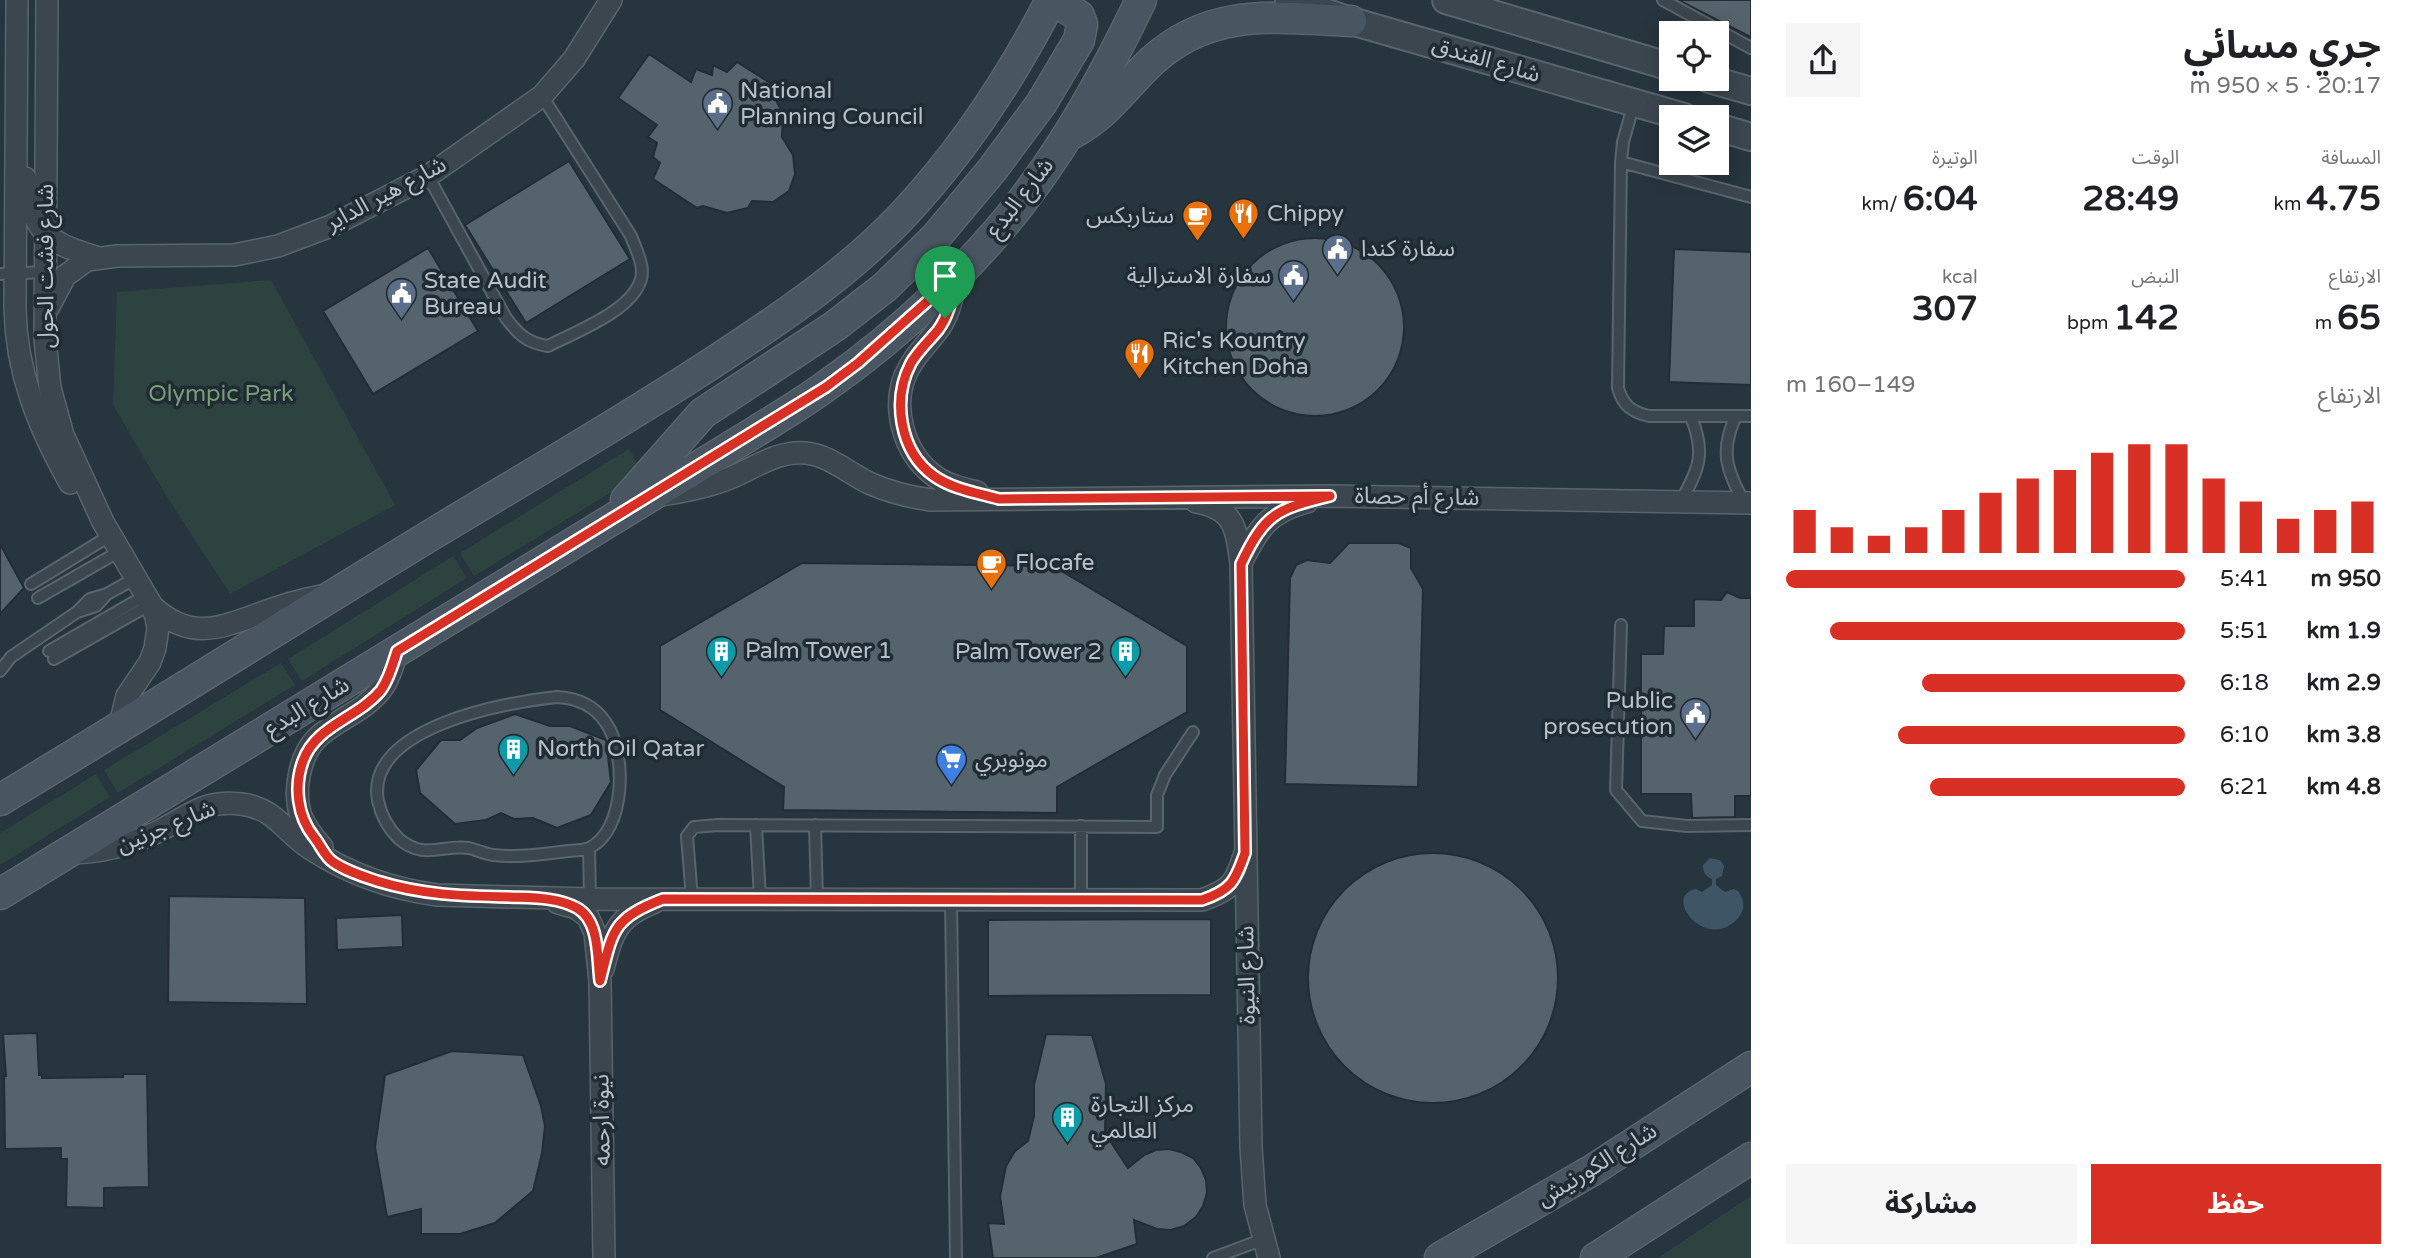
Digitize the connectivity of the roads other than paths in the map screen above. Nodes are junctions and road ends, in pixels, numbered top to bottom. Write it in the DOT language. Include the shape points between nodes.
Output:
graph roads {
  1 [pos="17,0"];
  2 [pos="47,0"];
  3 [pos="611,0"];
  4 [pos="1141,0"];
  5 [pos="1289,0"];
  6 [pos="1446,0"];
  7 [pos="1663,0"];
  8 [pos="1051,1"];
  9 [pos="1351,21"];
  10 [pos="1751,48"];
  11 [pos="1659,63"];
  12 [pos="1729,84"];
  13 [pos="1749,90"];
  14 [pos="542,96"];
  15 [pos="1634,103"];
  16 [pos="1659,110"];
  17 [pos="1729,131"];
  18 [pos="1066,137"];
  19 [pos="1751,137"];
  20 [pos="16,145"];
  21 [pos="1621,162"];
  22 [pos="428,176"];
  23 [pos="1751,197"];
  24 [pos="46,235"];
  25 [pos="96,257"];
  26 [pos="46,272"];
  27 [pos="7,274"];
  28 [pos="958,274"];
  29 [pos="7,308"];
  30 [pos="46,313"];
  31 [pos="1736,416"];
  32 [pos="1751,416"];
  33 [pos="1691,417"];
  34 [pos="1166,496"];
  35 [pos="1330,496"];
  36 [pos="646,498"];
  37 [pos="999,499"];
  38 [pos="1681,501"];
  39 [pos="1747,503"];
  40 [pos="605,524"];
  41 [pos="111,536"];
  42 [pos="1241,564"];
  43 [pos="31,584"];
  44 [pos="335,593"];
  45 [pos="146,596"];
  46 [pos="38,598"];
  47 [pos="1621,625"];
  48 [pos="397,651"];
  49 [pos="51,655"];
  50 [pos="0,671"];
  51 [pos="119,728"];
  52 [pos="1193,732"];
  53 [pos="0,800"];
  54 [pos="756,825"];
  55 [pos="816,825"];
  56 [pos="1751,825"];
  57 [pos="1081,826"];
  58 [pos="589,848"];
  59 [pos="68,853"];
  60 [pos="1245,853"];
  61 [pos="330,861"];
  62 [pos="0,894"];
  63 [pos="543,898"];
  64 [pos="590,899"];
  65 [pos="663,899"];
  66 [pos="692,899"];
  67 [pos="760,899"];
  68 [pos="817,899"];
  69 [pos="951,900"];
  70 [pos="1081,900"];
  71 [pos="600,981"];
  72 [pos="1751,1067"];
  73 [pos="1751,1158"];
  74 [pos="1266,1248"];
  75 [pos="604,1258"];
  76 [pos="956,1258"];
  77 [pos="1213,1258"];
  78 [pos="1440,1258"];
  79 [pos="1596,1258"];
  1 -- 20 [label="street, شارع فشت الحول"];
  2 -- 24 [label="street, شارع فشت الحول"];
  3 -- 14 [label="street, شارع هير الداير" via="574,59"];
  4 -- 18 [label="main road, شارع البدع"];
  5 -- 9 [label="street, شارع الفندق"];
  6 -- 11 [label="street, شارع الفندق"];
  7 -- 10 [label="lane"];
  8 -- 40 [label="main road" via="1079,16 1079,40 1041,104 935,238 885,287 835,326 703,413"];
  8 -- 44 [label="main road" via="977,127 902,216 857,259 803,303 673,388"];
  9 -- 15 [label="street, شارع الفندق"];
  9 -- 18 [label="main road" via="1269,17 1200,29 1153,61 1092,122"];
  12 -- 13 [label="street"];
  14 -- 22 [label="street, شارع هير الداير"];
  14 -- 22 [label="lane" via="631,236 638,255 640,285 615,312 548,346 519,335"];
  15 -- 16 [label="street, شارع الفندق"];
  15 -- 21 [label="lane"];
  17 -- 19 [label="street"];
  18 -- 28 [label="main road, شارع البدع" via="1032,189"];
  20 -- 24 [label="street" via="32,212"];
  20 -- 27 [label="street, شارع فشت الحول"];
  21 -- 23 [label="lane"];
  21 -- 33 [label="lane" via="1621,399 1637,414"];
  22 -- 25 [label="street, شارع هير الداير" via="331,226 278,246 234,255"];
  24 -- 25 [label="street, شارع هير الداير"];
  24 -- 26 [label="street, شارع فشت الحول"];
  25 -- 30 [label="street" via="65,276"];
  26 -- 27 [label="lane"];
  26 -- 30 [label="street, شارع فشت الحول"];
  27 -- 29 [label="street, شارع فشت الحول"];
  28 -- 36 [label="main road, شارع البدع" via="826,387"];
  28 -- 37 [label="street, شارع أم حصاة" via="945,318 904,378 901,419 914,454 933,475"];
  29 -- 41 [label="street, شارع فشت الحول" via="36,415 81,501"];
  30 -- 41 [label="street, شارع فشت الحول" via="47,363 55,411"];
  31 -- 32 [label="lane"];
  31 -- 33 [label="lane"];
  31 -- 39 [label="lane" via="1726,459 1728,472"];
  33 -- 38 [label="lane" via="1700,453 1695,477"];
  34 -- 35 [label="street, شارع أم حصاة"];
  34 -- 37 [label="street, شارع أم حصاة"];
  34 -- 42 [label="street, شارع النيوة" via="1207,504 1230,517"];
  35 -- 38 [label="street, شارع أم حصاة"];
  35 -- 42 [label="street, شارع النيوة" via="1276,513 1254,538"];
  36 -- 37 [label="street, شارع أم حصاة" via="721,482 766,460 805,453 912,498"];
  36 -- 40 [label="main road, شارع البدع"];
  38 -- 39 [label="street, شارع أم حصاة"];
  40 -- 48 [label="main road, شارع البدع"];
  41 -- 43 [label="lane"];
  41 -- 45 [label="street, شارع فشت الحول"];
  41 -- 46 [label="lane"];
  42 -- 60 [label="street, شارع النيوة"];
  44 -- 45 [label="street, شارع فشت الحول" via="214,629 180,625"];
  44 -- 51 [label="main road"];
  45 -- 49 [label="lane"];
  45 -- 50 [label="lane" via="90,598 11,657"];
  45 -- 51 [label="street, شارع فشت الحول" via="158,628 155,649 127,696"];
  47 -- 56 [label="lane" via="1616,790 1642,821"];
  48 -- 59 [label="main road, شارع البدع"];
  48 -- 61 [label="street" via="380,691 315,740 303,759 301,814"];
  51 -- 53 [label="main road"];
  52 -- 57 [label="lane" via="1157,795 1157,827"];
  54 -- 55 [label="lane"];
  54 -- 66 [label="lane" via="690,830"];
  54 -- 67 [label="lane"];
  55 -- 57 [label="lane"];
  55 -- 68 [label="lane"];
  57 -- 70 [label="lane"];
  58 -- 58 [label="lane" via="614,820 619,768 617,748 606,723 584,702 538,699 460,716 409,742 388,760 379,777 377,793 386,824 410,846 435,852 468,848 520,856"];
  58 -- 64 [label="lane"];
  59 -- 61 [label="street, شارع جرنين" via="119,848 215,803 243,804 274,815"];
  59 -- 62 [label="main road, شارع البدع"];
  60 -- 70 [label="street, شارع جرنين" via="1234,881 1223,892 1202,900"];
  60 -- 74 [label="street, شارع النيوة" via="1252,1180"];
  61 -- 63 [label="street, شارع جرنين" via="415,892"];
  63 -- 64 [label="street, شارع جرنين"];
  63 -- 71 [label="street, نيوة ارحمه" via="576,908 588,918"];
  64 -- 65 [label="street, شارع جرنين"];
  65 -- 66 [label="street, شارع جرنين"];
  65 -- 71 [label="street, نيوة ارحمه" via="622,921 610,940"];
  66 -- 67 [label="street, شارع جرنين"];
  67 -- 68 [label="street, شارع جرنين"];
  68 -- 69 [label="street, شارع جرنين"];
  69 -- 70 [label="street, شارع جرنين"];
  69 -- 76 [label="lane"];
  71 -- 75 [label="street, نيوة ارحمه"];
  72 -- 78 [label="main road, شارع الكورنيش" via="1591,1171"];
  73 -- 79 [label="main road"];
  74 -- 77 [label="lane"];
}
